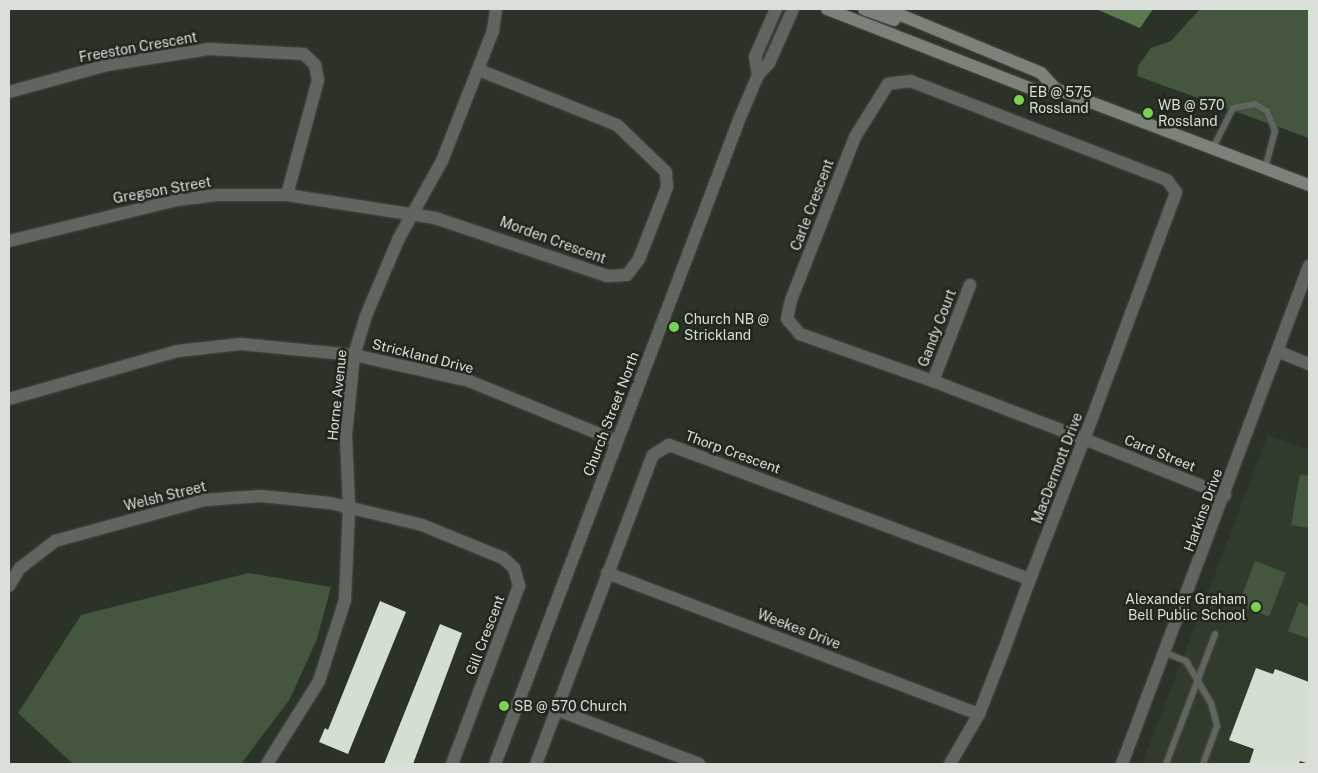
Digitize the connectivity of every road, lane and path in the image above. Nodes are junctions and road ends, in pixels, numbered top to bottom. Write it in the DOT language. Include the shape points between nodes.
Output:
graph roads {
  1 [pos="496,9"];
  2 [pos="776,9"];
  3 [pos="793,9"];
  4 [pos="827,9"];
  5 [pos="864,9"];
  6 [pos="886,9"];
  7 [pos="479,70"];
  8 [pos="1041,73"];
  9 [pos="758,75"];
  10 [pos="1056,89"];
  11 [pos="9,92"];
  12 [pos="1213,148"];
  13 [pos="1265,168"];
  14 [pos="1167,180"];
  15 [pos="1309,185"];
  16 [pos="287,195"];
  17 [pos="413,214"];
  18 [pos="9,241"];
  19 [pos="1309,266"];
  20 [pos="970,285"];
  21 [pos="1279,352"];
  22 [pos="354,354"];
  23 [pos="1309,364"];
  24 [pos="933,382"];
  25 [pos="9,399"];
  26 [pos="1084,439"];
  27 [pos="617,441"];
  28 [pos="1225,495"];
  29 [pos="349,508"];
  30 [pos="608,573"];
  31 [pos="1030,579"];
  32 [pos="9,586"];
  33 [pos="1216,634"];
  34 [pos="1166,652"];
  35 [pos="1198,681"];
  36 [pos="557,710"];
  37 [pos="979,714"];
  38 [pos="267,764"];
  39 [pos="452,764"];
  40 [pos="496,764"];
  41 [pos="536,764"];
  42 [pos="700,764"];
  43 [pos="950,764"];
  44 [pos="1122,764"];
  45 [pos="1166,764"];
  46 [pos="1203,764"];
  1 -- 7 [label="street, Horne Avenue" via="493,31"];
  2 -- 9 [label="street, Church Street North" via="755,57"];
  3 -- 9 [label="street, Church Street North" via="769,62"];
  4 -- 10 [label="main road" via="1035,90"];
  5 -- 8 [label="main road" via="1027,72"];
  6 -- 8 [label="main road"];
  7 -- 17 [label="street, Horne Avenue" via="442,161"];
  7 -- 17 [label="street, Morden Crescent" via="617,125 666,172 667,187 639,260 627,275 607,276 487,232"];
  8 -- 10 [label="main road"];
  9 -- 27 [label="street, Church Street North"];
  10 -- 12 [label="main road"];
  11 -- 16 [label="street, Freeston Crescent" via="107,65 208,49 304,54 316,65 318,80"];
  12 -- 13 [label="main road"];
  12 -- 13 [label="lane" via="1233,108 1255,104 1267,111 1275,131"];
  13 -- 15 [label="main road"];
  14 -- 24 [label="street, Carle Crescent" via="911,81 888,84 872,107 842,168 787,319 800,334"];
  14 -- 26 [label="street, MacDermott Drive" via="1176,192"];
  16 -- 17 [label="street, Gregson Street"];
  16 -- 18 [label="street, Gregson Street" via="217,195 177,200"];
  17 -- 22 [label="street, Horne Avenue" via="384,269"];
  19 -- 21 [label="street, Harkins Drive"];
  20 -- 24 [label="street, Gandy Court"];
  21 -- 23 [label="street"];
  21 -- 28 [label="street, Harkins Drive"];
  22 -- 25 [label="street, Strickland Drive" via="241,344 178,351"];
  22 -- 27 [label="street, Strickland Drive" via="468,381"];
  22 -- 29 [label="street, Horne Avenue" via="346,435"];
  24 -- 26 [label="street, Carle Crescent"];
  26 -- 28 [label="street, Card Street"];
  26 -- 31 [label="street, MacDermott Drive"];
  27 -- 40 [label="street, Church Street North"];
  28 -- 34 [label="street, Harkins Drive"];
  29 -- 32 [label="street, Welsh Street" via="261,496 205,500 56,541 20,568"];
  29 -- 38 [label="street, Horne Avenue" via="349,564 342,609 319,681"];
  29 -- 39 [label="street, Gill Crescent" via="422,525 503,558 514,568 519,586"];
  30 -- 31 [label="street, Thorp Crescent" via="653,455 669,445"];
  30 -- 36 [label="street, Thorp Crescent"];
  30 -- 37 [label="street, Weekes Drive"];
  31 -- 37 [label="street, MacDermott Drive"];
  33 -- 35 [label="lane"];
  34 -- 35 [label="lane" via="1186,661"];
  34 -- 44 [label="street, Harkins Drive"];
  35 -- 45 [label="lane"];
  35 -- 46 [label="lane" via="1211,703 1217,726"];
  36 -- 41 [label="street, Thorp Crescent"];
  36 -- 42 [label="street"];
  37 -- 43 [label="street, MacDermott Drive"];
}
